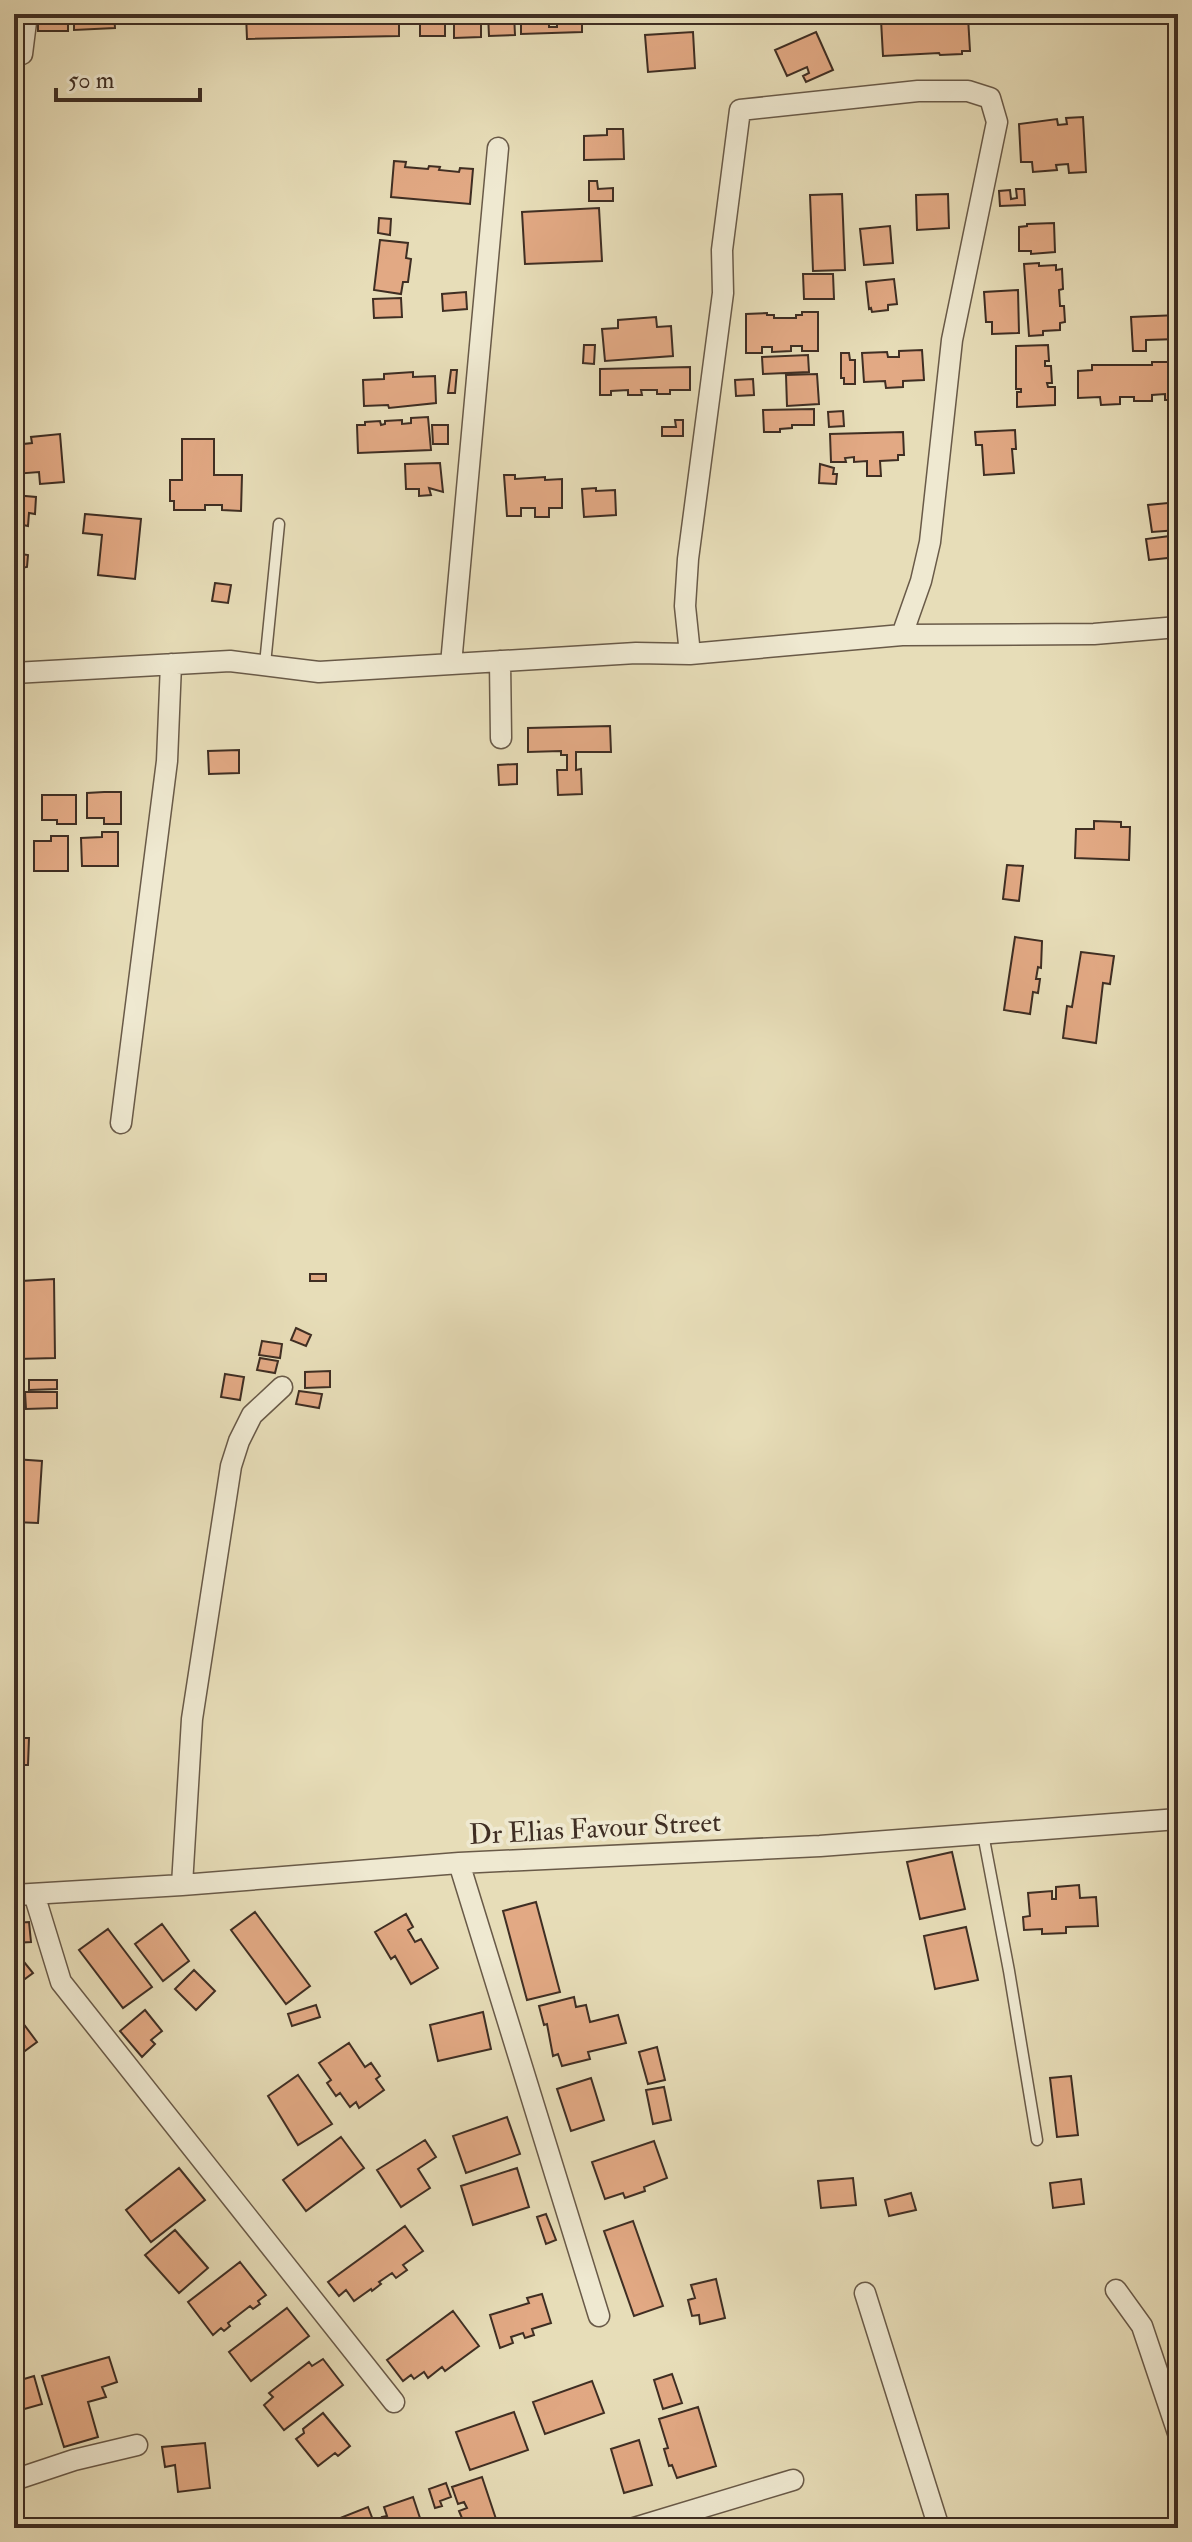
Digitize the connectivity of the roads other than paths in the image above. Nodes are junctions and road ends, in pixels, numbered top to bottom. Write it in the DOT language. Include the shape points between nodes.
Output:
graph roads {
  1 [pos="27,14"];
  2 [pos="22,54"];
  3 [pos="498,148"];
  4 [pos="279,524"];
  5 [pos="1178,627"];
  6 [pos="902,635"];
  7 [pos="690,654"];
  8 [pos="500,661"];
  9 [pos="171,664"];
  10 [pos="265,664"];
  11 [pos="451,664"];
  12 [pos="14,673"];
  13 [pos="501,738"];
  14 [pos="121,1123"];
  15 [pos="282,1387"];
  16 [pos="1178,1819"];
  17 [pos="983,1834"];
  18 [pos="459,1863"];
  19 [pos="182,1885"];
  20 [pos="24,1895"];
  21 [pos="1037,2140"];
  22 [pos="1116,2290"];
  23 [pos="865,2293"];
  24 [pos="599,2316"];
  25 [pos="394,2402"];
  26 [pos="1178,2433"];
  27 [pos="137,2445"];
  28 [pos="14,2480"];
  29 [pos="793,2480"];
  30 [pos="634,2528"];
  31 [pos="939,2528"];
  1 -- 2 [label="street"];
  3 -- 11 [label="street"];
  4 -- 10 [label="lane"];
  5 -- 6 [label="street" via="1094,634"];
  6 -- 7 [label="street"];
  6 -- 7 [label="street" via="930,542 952,340 997,122 990,98 968,91 918,91 740,110 722,250 723,293 688,559"];
  7 -- 8 [label="street"];
  8 -- 11 [label="street"];
  8 -- 13 [label="street"];
  9 -- 10 [label="street"];
  9 -- 12 [label="street"];
  9 -- 14 [label="street" via="167,761"];
  10 -- 11 [label="street" via="319,672"];
  15 -- 19 [label="street" via="252,1415 231,1466 192,1719"];
  16 -- 17 [label="street, Dr Elias Favour Street"];
  17 -- 18 [label="street, Dr Elias Favour Street"];
  17 -- 21 [label="lane"];
  18 -- 19 [label="street, Dr Elias Favour Street"];
  18 -- 24 [label="street"];
  19 -- 20 [label="street, Dr Elias Favour Street"];
  20 -- 25 [label="street" via="61,1982"];
  22 -- 26 [label="street" via="1142,2326"];
  23 -- 31 [label="street"];
  27 -- 28 [label="street"];
  29 -- 30 [label="street"];
}
